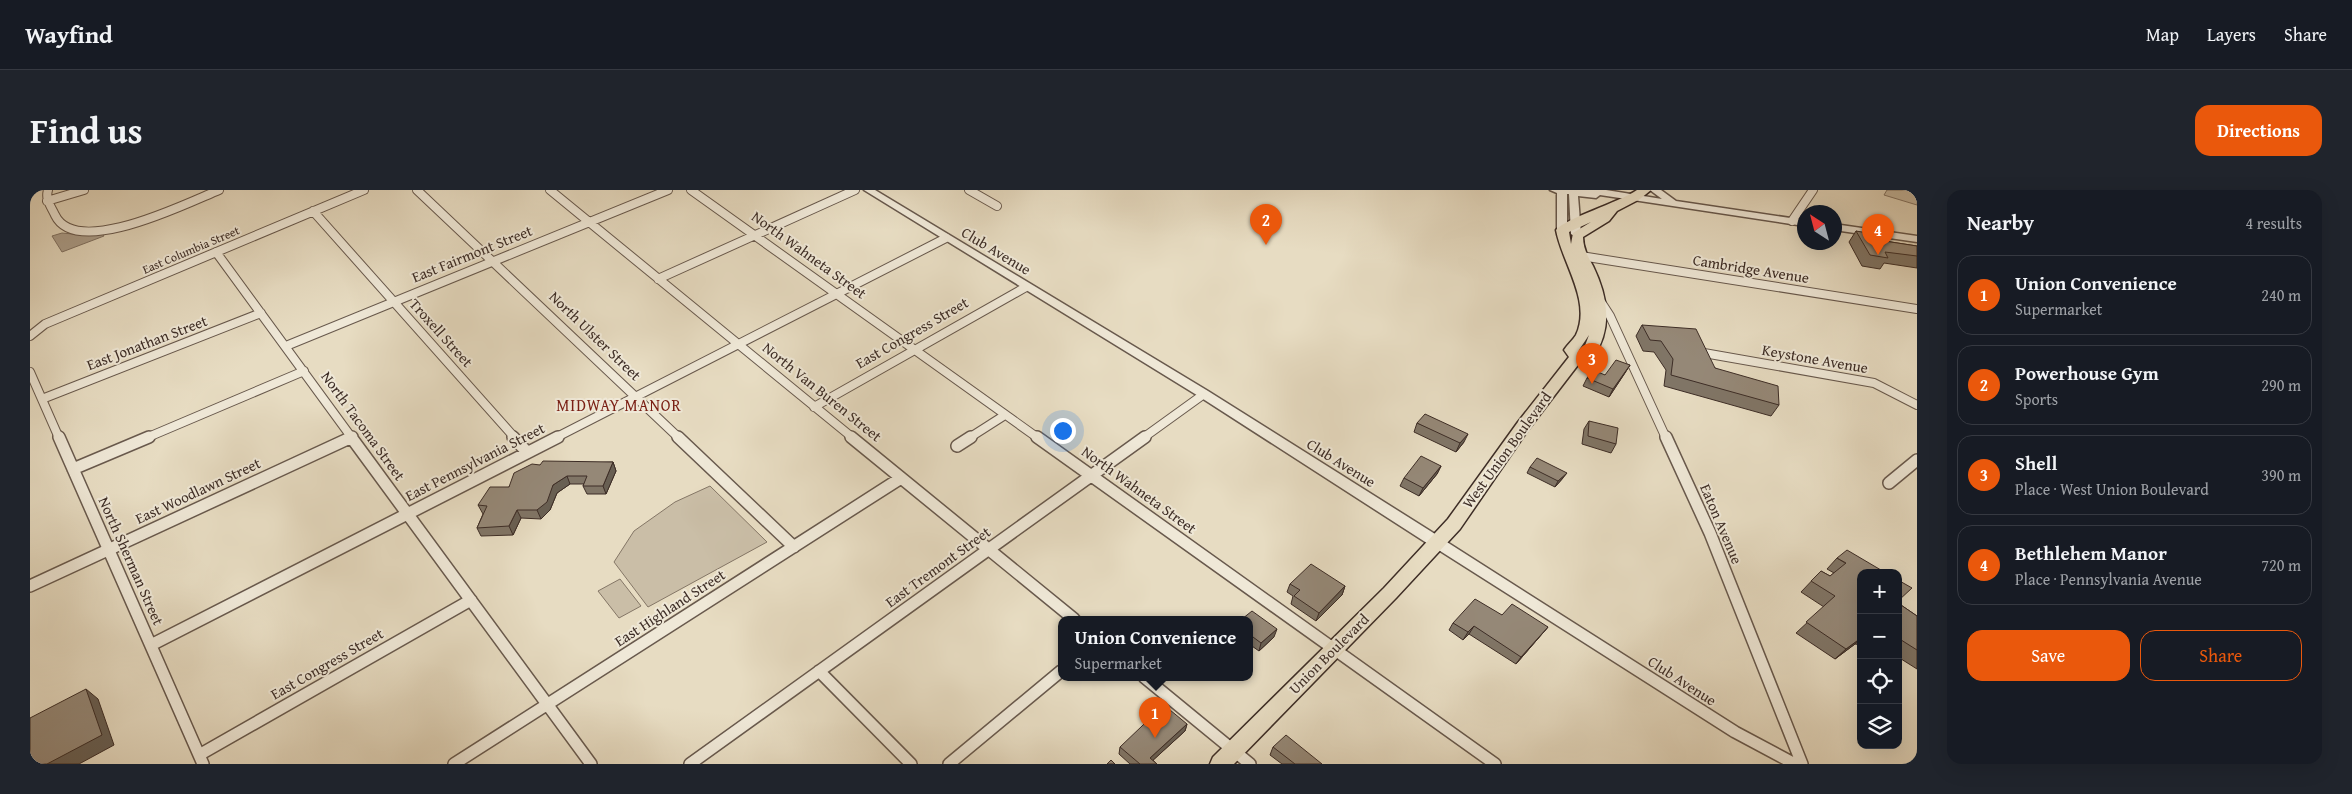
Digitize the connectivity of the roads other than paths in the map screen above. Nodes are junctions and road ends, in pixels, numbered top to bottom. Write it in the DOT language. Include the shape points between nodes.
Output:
graph roads {
  1 [pos="48,190"];
  2 [pos="84,190"];
  3 [pos="219,190"];
  4 [pos="364,190"];
  5 [pos="417,190"];
  6 [pos="550,190"];
  7 [pos="668,190"];
  8 [pos="691,190"];
  9 [pos="855,190"];
  10 [pos="869,190"];
  11 [pos="969,190"];
  12 [pos="1588,190"];
  13 [pos="1655,190"];
  14 [pos="1813,190"];
  15 [pos="1565,191"];
  16 [pos="1640,194"];
  17 [pos="47,201"];
  18 [pos="1682,205"];
  19 [pos="997,206"];
  20 [pos="313,211"];
  21 [pos="1792,221"];
  22 [pos="589,222"];
  23 [pos="1797,222"];
  24 [pos="1842,228"];
  25 [pos="1571,230"];
  26 [pos="755,235"];
  27 [pos="946,238"];
  28 [pos="1917,239"];
  29 [pos="216,252"];
  30 [pos="1581,256"];
  31 [pos="493,262"];
  32 [pos="658,279"];
  33 [pos="1026,287"];
  34 [pos="837,294"];
  35 [pos="394,302"];
  36 [pos="1601,302"];
  37 [pos="1917,309"];
  38 [pos="262,313"];
  39 [pos="30,336"];
  40 [pos="738,345"];
  41 [pos="286,346"];
  42 [pos="915,350"];
  43 [pos="1704,353"];
  44 [pos="1576,357"];
  45 [pos="304,371"];
  46 [pos="30,372"];
  47 [pos="1204,394"];
  48 [pos="635,397"];
  49 [pos="42,399"];
  50 [pos="1917,405"];
  51 [pos="814,407"];
  52 [pos="1005,414"];
  53 [pos="352,437"];
  54 [pos="956,446"];
  55 [pos="528,452"];
  56 [pos="1917,460"];
  57 [pos="73,469"];
  58 [pos="1092,475"];
  59 [pos="901,478"];
  60 [pos="1889,483"];
  61 [pos="408,514"];
  62 [pos="1438,542"];
  63 [pos="794,547"];
  64 [pos="989,549"];
  65 [pos="108,550"];
  66 [pos="30,586"];
  67 [pos="472,600"];
  68 [pos="1070,616"];
  69 [pos="151,645"];
  70 [pos="1334,650"];
  71 [pos="819,670"];
  72 [pos="1058,673"];
  73 [pos="1148,681"];
  74 [pos="548,704"];
  75 [pos="1226,757"];
  76 [pos="201,760"];
  77 [pos="454,764"];
  78 [pos="591,764"];
  79 [pos="690,764"];
  80 [pos="911,764"];
  81 [pos="949,764"];
  82 [pos="1250,764"];
  83 [pos="1495,764"];
  84 [pos="1795,764"];
  85 [pos="1802,764"];
  1 -- 17 [label="street"];
  2 -- 17 [label="street"];
  3 -- 17 [label="street" via="192,197 128,225 80,232 63,227"];
  4 -- 20 [label="street, East Columbia Street"];
  5 -- 31 [label="street, North Ulster Street"];
  6 -- 22 [label="street, North Van Buren Street"];
  7 -- 22 [label="street, East Fairmont Street"];
  8 -- 26 [label="street, North Wahneta Street"];
  9 -- 26 [label="street"];
  10 -- 27 [label="street, Club Avenue"];
  11 -- 19 [label="street"];
  12 -- 16 [label="street"];
  13 -- 18 [label="street"];
  14 -- 21 [label="street"];
  15 -- 16 [label="street"];
  15 -- 25 [label="street"];
  16 -- 18 [label="street"];
  16 -- 25 [label="main road" via="1611,211 1609,217"];
  18 -- 21 [label="street"];
  20 -- 29 [label="street, East Columbia Street"];
  20 -- 35 [label="street, Troxell Street"];
  21 -- 23 [label="street"];
  22 -- 31 [label="street, East Fairmont Street"];
  22 -- 32 [label="street, North Van Buren Street"];
  24 -- 28 [label="street"];
  25 -- 30 [label="main road, West Union Boulevard"];
  25 -- 44 [label="main road, West Union Boulevard" via="1563,241 1588,305 1582,334 1572,350"];
  26 -- 32 [label="street"];
  26 -- 34 [label="street, North Wahneta Street"];
  27 -- 33 [label="street, Club Avenue"];
  27 -- 34 [label="street, East Pennsylvania Street"];
  29 -- 38 [label="street, North Tacoma Street"];
  29 -- 39 [label="street, East Columbia Street" via="45,324"];
  30 -- 36 [label="main road, West Union Boulevard"];
  30 -- 37 [label="street, Cambridge Avenue"];
  31 -- 35 [label="street, East Fairmont Street"];
  31 -- 48 [label="street, North Ulster Street"];
  32 -- 40 [label="street, North Van Buren Street"];
  33 -- 42 [label="street, East Congress Street"];
  33 -- 47 [label="street, Club Avenue"];
  34 -- 40 [label="street, East Pennsylvania Street"];
  34 -- 42 [label="street, North Wahneta Street"];
  35 -- 41 [label="street, East Fairmont Street"];
  35 -- 55 [label="street, Troxell Street"];
  36 -- 44 [label="main road, West Union Boulevard" via="1599,334 1588,355"];
  36 -- 85 [label="street, Eaton Avenue" via="1710,533"];
  38 -- 41 [label="street, North Tacoma Street"];
  38 -- 49 [label="street, East Jonathan Street"];
  40 -- 48 [label="street, East Pennsylvania Street"];
  40 -- 51 [label="street, North Van Buren Street"];
  41 -- 45 [label="street, North Tacoma Street"];
  42 -- 51 [label="street, East Congress Street"];
  42 -- 52 [label="street, North Wahneta Street"];
  43 -- 50 [label="street, Keystone Avenue" via="1874,383"];
  44 -- 62 [label="main road, West Union Boulevard"];
  45 -- 53 [label="street, North Tacoma Street"];
  45 -- 57 [label="street"];
  46 -- 49 [label="street, North Sherman Street"];
  47 -- 58 [label="street, East Tremont Street"];
  47 -- 62 [label="street, Club Avenue"];
  48 -- 55 [label="street, East Pennsylvania Street"];
  48 -- 63 [label="street, North Ulster Street"];
  49 -- 57 [label="street, North Sherman Street"];
  51 -- 59 [label="street, North Van Buren Street"];
  52 -- 54 [label="street"];
  52 -- 58 [label="street, North Wahneta Street"];
  53 -- 61 [label="street, North Tacoma Street"];
  53 -- 65 [label="street, East Woodlawn Street"];
  55 -- 61 [label="street, East Pennsylvania Street"];
  56 -- 60 [label="street"];
  57 -- 65 [label="street, North Sherman Street"];
  58 -- 64 [label="street, East Tremont Street"];
  58 -- 70 [label="street, North Wahneta Street"];
  59 -- 63 [label="street, East Highland Street"];
  59 -- 64 [label="street, North Van Buren Street"];
  61 -- 67 [label="street, North Tacoma Street"];
  61 -- 69 [label="street, East Pennsylvania Street"];
  62 -- 70 [label="main road, Union Boulevard"];
  62 -- 84 [label="street, Club Avenue" via="1735,732"];
  63 -- 74 [label="street, East Highland Street"];
  64 -- 68 [label="street, North Van Buren Street"];
  64 -- 71 [label="street, East Tremont Street"];
  65 -- 66 [label="street, East Woodlawn Street"];
  65 -- 69 [label="street, North Sherman Street"];
  67 -- 74 [label="street, North Tacoma Street"];
  67 -- 76 [label="street, East Congress Street"];
  69 -- 76 [label="street, North Sherman Street"];
  70 -- 75 [label="main road, Union Boulevard"];
  70 -- 83 [label="street, North Wahneta Street"];
  71 -- 79 [label="street, East Tremont Street"];
  71 -- 80 [label="street"];
  72 -- 81 [label="street"];
  73 -- 75 [label="street"];
  74 -- 77 [label="street, East Highland Street"];
  74 -- 78 [label="street, North Tacoma Street"];
  75 -- 82 [label="street"];
}
